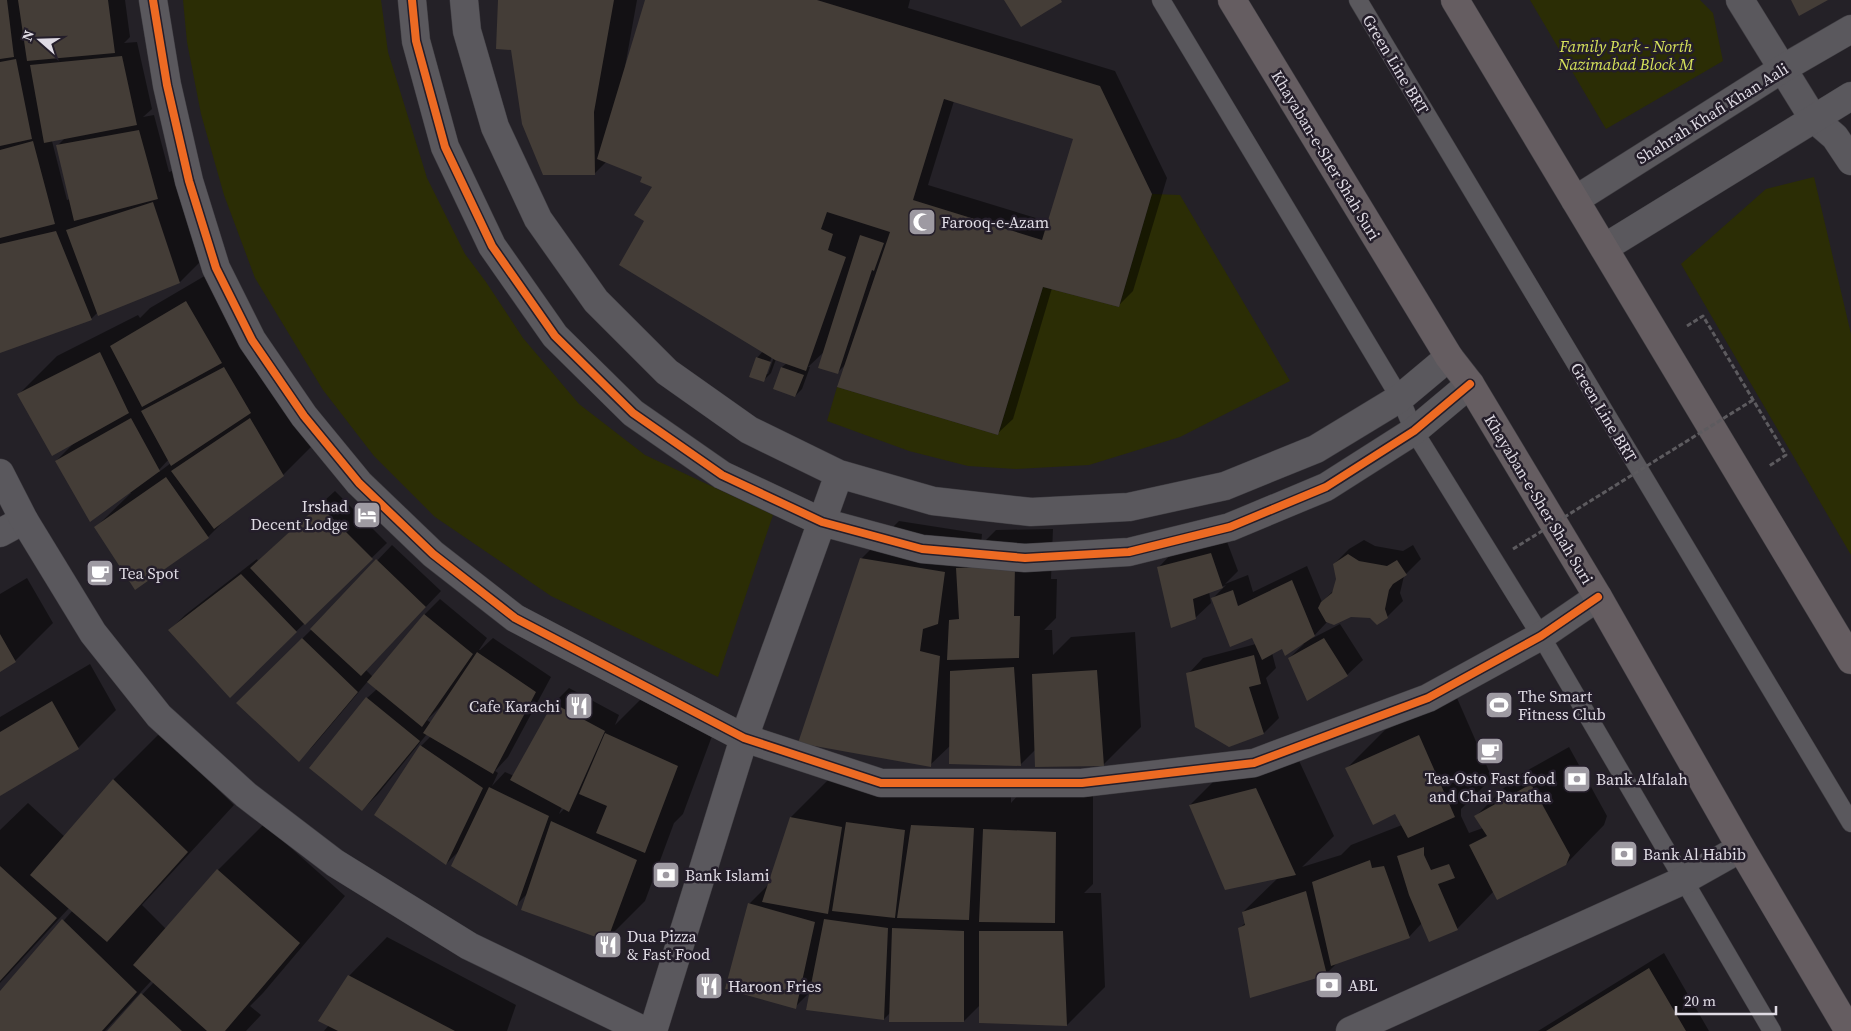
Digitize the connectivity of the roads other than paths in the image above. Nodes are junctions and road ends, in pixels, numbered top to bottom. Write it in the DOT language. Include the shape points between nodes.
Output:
graph roads {
  1 [pos="153,0"];
  2 [pos="412,0"];
  3 [pos="464,0"];
  4 [pos="1161,0"];
  5 [pos="1232,0"];
  6 [pos="1358,0"];
  7 [pos="1454,0"];
  8 [pos="1740,0"];
  9 [pos="1851,29"];
  10 [pos="1782,68"];
  11 [pos="1851,96"];
  12 [pos="1813,118"];
  13 [pos="1851,161"];
  14 [pos="1576,200"];
  15 [pos="1604,248"];
  16 [pos="1449,357"];
  17 [pos="1470,384"];
  18 [pos="1400,398"];
  19 [pos="1414,432"];
  20 [pos="0,473"];
  21 [pos="839,474"];
  22 [pos="24,520"];
  23 [pos="822,522"];
  24 [pos="0,533"];
  25 [pos="1598,597"];
  26 [pos="1541,636"];
  27 [pos="1851,660"];
  28 [pos="744,738"];
  29 [pos="1851,824"];
  30 [pos="1740,848"];
  31 [pos="1684,880"];
  32 [pos="645,1031"];
  33 [pos="653,1031"];
  34 [pos="1350,1031"];
  35 [pos="1772,1031"];
  36 [pos="1850,1031"];
  1 -- 28 [label="street" via="166,85 216,268 252,340 304,416 358,483 433,554 515,618"];
  2 -- 23 [label="street" via="416,41 445,147 492,246 555,336 632,413 722,475"];
  3 -- 21 [label="street" via="467,30 495,127 538,219 596,301 667,372 749,430"];
  4 -- 18 [label="lane"];
  5 -- 16 [label="main road, Khayaban-e-Sher Shah Suri"];
  6 -- 29 [label="lane, Green Line BRT"];
  7 -- 14 [label="main road"];
  8 -- 10 [label="street"];
  9 -- 10 [label="street, Shahrah Khafi Khan Aali"];
  10 -- 12 [label="street"];
  10 -- 14 [label="street, Shahrah Khafi Khan Aali"];
  11 -- 12 [label="street"];
  12 -- 13 [label="street" via="1835,137"];
  12 -- 15 [label="street"];
  14 -- 15 [label="main road"];
  15 -- 27 [label="main road"];
  16 -- 17 [label="main road, Khayaban-e-Sher Shah Suri"];
  16 -- 18 [label="street"];
  17 -- 19 [label="street"];
  17 -- 25 [label="main road, Khayaban-e-Sher Shah Suri"];
  18 -- 19 [label="lane"];
  18 -- 21 [label="street" via="1316,449 1225,486 1129,507 1031,512 933,501"];
  19 -- 23 [label="street" via="1326,487 1230,527 1129,552 1025,558 922,549"];
  19 -- 26 [label="lane"];
  20 -- 22 [label="street"];
  21 -- 23 [label="street"];
  22 -- 24 [label="street"];
  22 -- 32 [label="street" via="94,633 159,716 246,795 335,863 468,946"];
  23 -- 28 [label="street"];
  25 -- 26 [label="street"];
  25 -- 30 [label="main road, Khayaban-e-Sher Shah Suri"];
  26 -- 28 [label="street" via="1428,698 1254,763 1082,783 881,783"];
  26 -- 31 [label="lane"];
  28 -- 33 [label="street"];
  30 -- 31 [label="street"];
  30 -- 36 [label="main road, Khayaban-e-Sher Shah Suri"];
  31 -- 34 [label="street"];
  31 -- 35 [label="lane"];
}
